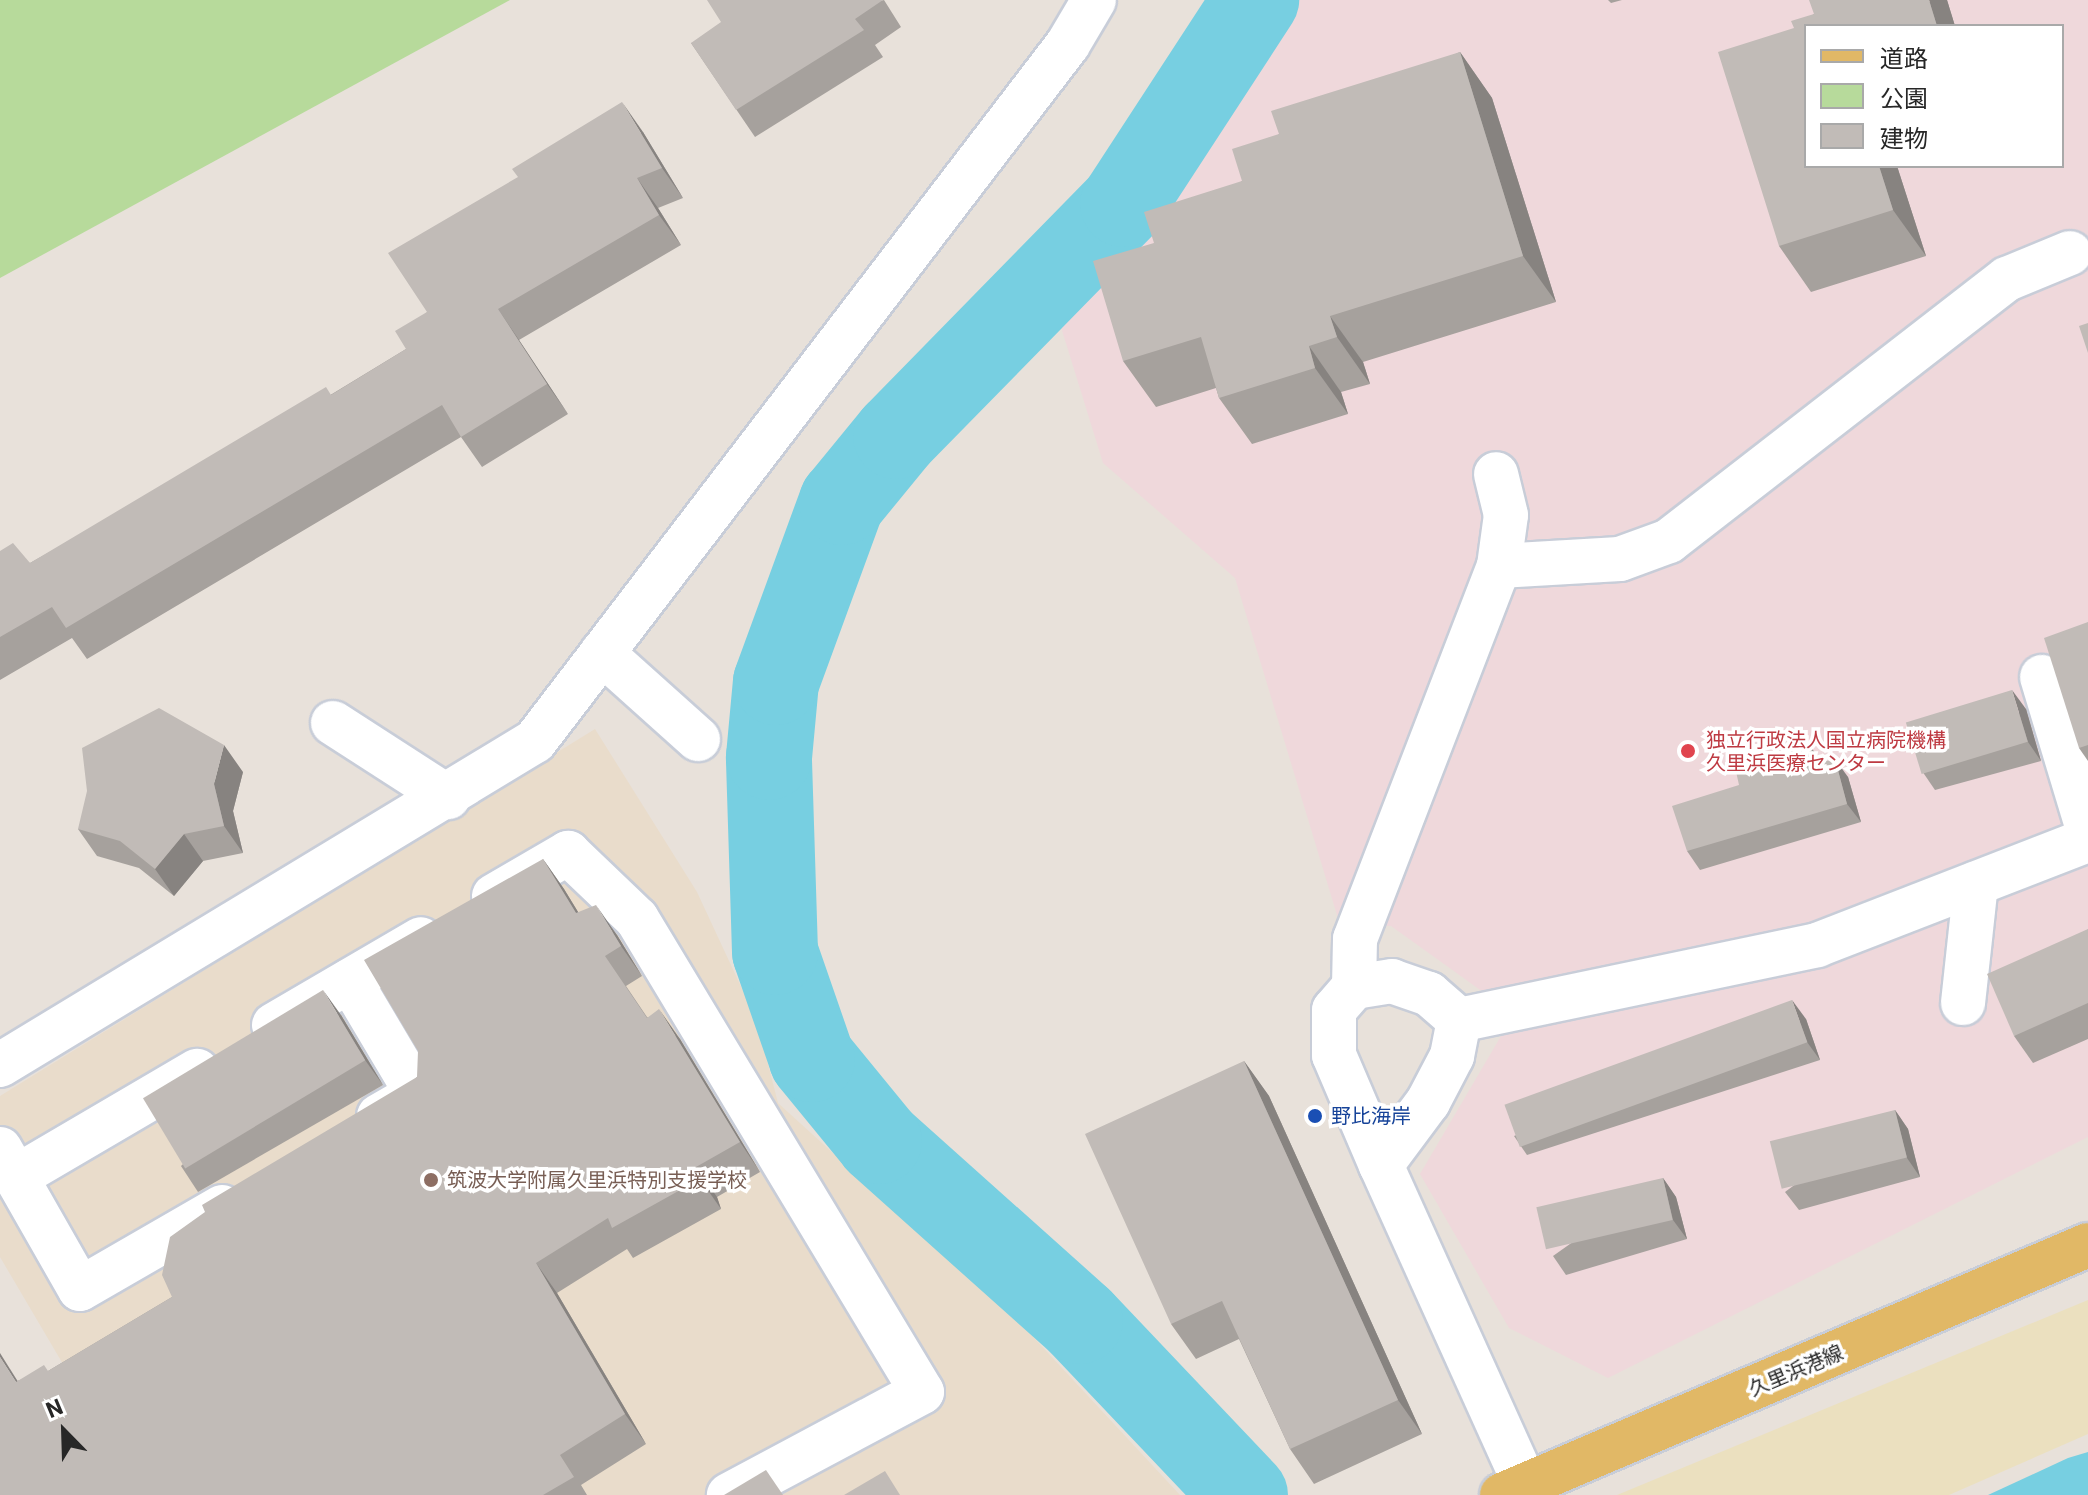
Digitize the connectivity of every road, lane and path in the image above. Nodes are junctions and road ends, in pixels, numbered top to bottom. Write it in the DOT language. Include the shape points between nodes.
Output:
graph roads {
  1 [pos="1094,0"];
  2 [pos="2070,253"];
  3 [pos="1496,474"];
  4 [pos="1499,566"];
  5 [pos="602,653"];
  6 [pos="2042,677"];
  7 [pos="333,723"];
  8 [pos="698,739"];
  9 [pos="448,797"];
  10 [pos="2088,829"];
  11 [pos="2088,840"];
  12 [pos="1976,884"];
  13 [pos="350,981"];
  14 [pos="1354,987"];
  15 [pos="1963,1003"];
  16 [pos="1459,1020"];
  17 [pos="0,1065"];
  18 [pos="336,1141"];
  19 [pos="8,1163"];
  20 [pos="1381,1165"];
  21 [pos="255,1188"];
  22 [pos="2088,1245"];
  23 [pos="1514,1491"];
  24 [pos="729,1495"];
  1 -- 5 [label="street" via="1068,44"];
  2 -- 4 [label="street" via="2007,279 1669,541 1620,559"];
  3 -- 4 [label="street" via="1506,515"];
  4 -- 14 [label="street" via="1355,939"];
  5 -- 8 [label="street"];
  5 -- 9 [label="street" via="535,741"];
  6 -- 10 [label="street"];
  7 -- 9 [label="street"];
  9 -- 17 [label="street"];
  11 -- 12 [label="street"];
  12 -- 15 [label="street"];
  12 -- 16 [label="street" via="1774,957"];
  13 -- 18 [label="street" via="417,1094"];
  13 -- 19 [label="street" via="237,1047"];
  13 -- 24 [label="street" via="568,853 637,919 922,1392"];
  14 -- 16 [label="street" via="1392,981 1429,994"];
  14 -- 20 [label="street" via="1334,1010 1334,1055"];
  16 -- 20 [label="street" via="1452,1056 1428,1102"];
  19 -- 21 [label="street" via="80,1289"];
  20 -- 23 [label="street"];
  22 -- 23 [label="main road, 久里浜港線"];
}
